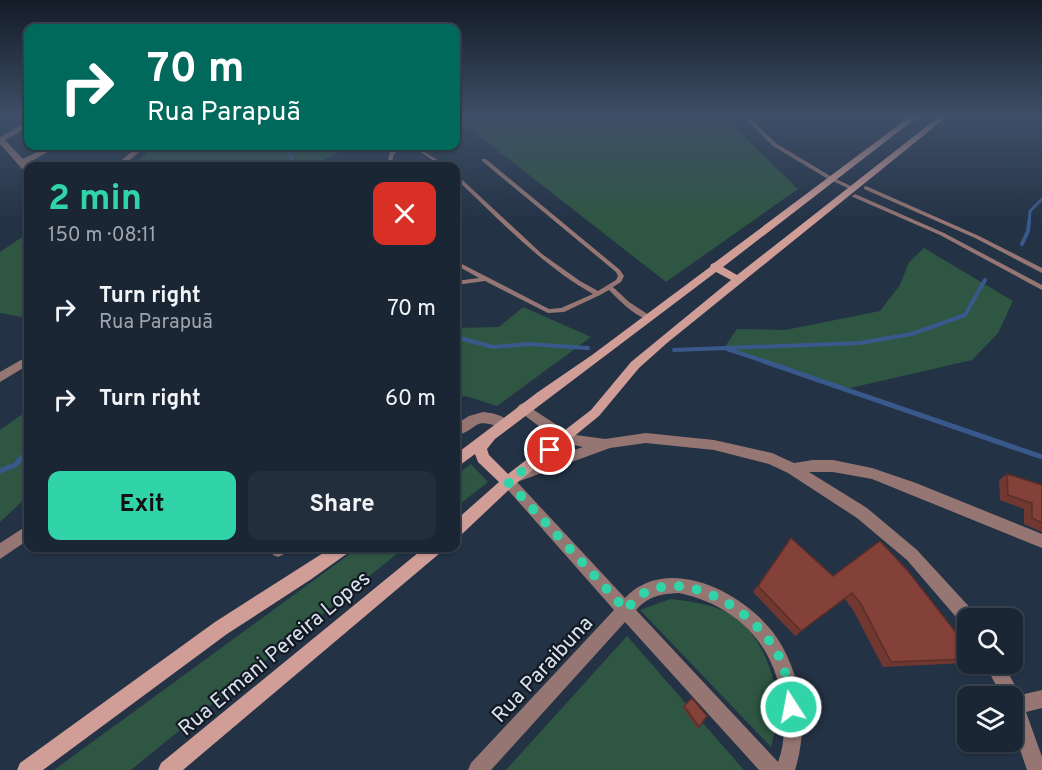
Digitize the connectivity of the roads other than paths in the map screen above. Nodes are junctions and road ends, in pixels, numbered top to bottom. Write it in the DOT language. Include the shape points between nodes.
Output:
graph roads {
  1 [pos="11,151"];
  2 [pos="47,151"];
  3 [pos="136,151"];
  4 [pos="421,151"];
  5 [pos="786,151"];
  6 [pos="867,151"];
  7 [pos="903,151"];
  8 [pos="484,160"];
  9 [pos="30,162"];
  10 [pos="124,162"];
  11 [pos="439,162"];
  12 [pos="24,166"];
  13 [pos="830,178"];
  14 [pos="460,180"];
  15 [pos="866,188"];
  16 [pos="854,192"];
  17 [pos="892,199"];
  18 [pos="885,208"];
  19 [pos="460,265"];
  20 [pos="714,266"];
  21 [pos="1042,271"];
  22 [pos="485,279"];
  23 [pos="738,280"];
  24 [pos="460,282"];
  25 [pos="610,288"];
  26 [pos="1042,288"];
  27 [pos="598,294"];
  28 [pos="647,317"];
  29 [pos="24,363"];
  30 [pos="0,378"];
  31 [pos="523,408"];
  32 [pos="503,423"];
  33 [pos="460,428"];
  34 [pos="486,438"];
  35 [pos="565,438"];
  36 [pos="610,443"];
  37 [pos="460,459"];
  38 [pos="793,469"];
  39 [pos="513,479"];
  40 [pos="460,526"];
  41 [pos="24,535"];
  42 [pos="1042,541"];
  43 [pos="0,552"];
  44 [pos="337,552"];
  45 [pos="430,552"];
  46 [pos="959,608"];
  47 [pos="626,610"];
  48 [pos="1023,699"];
  49 [pos="1042,699"];
  50 [pos="1023,729"];
  51 [pos="27,770"];
  52 [pos="168,770"];
  53 [pos="478,770"];
  54 [pos="772,770"];
  55 [pos="785,770"];
  56 [pos="1037,770"];
  1 -- 12 [label="street"];
  2 -- 9 [label="street"];
  3 -- 10 [label="street"];
  4 -- 11 [label="lane"];
  5 -- 13 [label="lane"];
  6 -- 13 [label="street"];
  7 -- 16 [label="street"];
  8 -- 25 [label="lane" via="618,271 619,281"];
  13 -- 16 [label="lane"];
  13 -- 20 [label="street"];
  14 -- 27 [label="lane" via="559,273"];
  15 -- 17 [label="lane"];
  16 -- 18 [label="lane"];
  16 -- 23 [label="street"];
  17 -- 18 [label="lane"];
  17 -- 21 [label="lane" via="1008,251"];
  18 -- 26 [label="lane"];
  19 -- 22 [label="lane"];
  20 -- 23 [label="street"];
  20 -- 28 [label="street"];
  22 -- 24 [label="lane"];
  22 -- 27 [label="lane" via="555,312"];
  23 -- 35 [label="street" via="635,365 595,414"];
  25 -- 27 [label="lane"];
  25 -- 28 [label="lane"];
  28 -- 31 [label="street"];
  29 -- 30 [label="street"];
  31 -- 32 [label="street"];
  31 -- 35 [label="street"];
  32 -- 33 [label="street" via="486,415"];
  32 -- 34 [label="street"];
  34 -- 37 [label="street"];
  34 -- 39 [label="street" via="480,449 483,458"];
  35 -- 36 [label="street" via="581,443"];
  35 -- 39 [label="street"];
  36 -- 38 [label="street" via="676,439 751,453"];
  36 -- 39 [label="street"];
  38 -- 42 [label="street" via="848,467 894,481"];
  38 -- 46 [label="street" via="862,513 912,555"];
  39 -- 40 [label="street"];
  39 -- 47 [label="street"];
  41 -- 43 [label="street"];
  44 -- 51 [label="street" via="221,628"];
  45 -- 52 [label="street, Rua Ermani Pereira Lopes"];
  47 -- 53 [label="street, Rua Paraibuna"];
  47 -- 54 [label="street"];
  47 -- 55 [label="street, Rua Paraibuna" via="639,595 660,586 686,587 716,596 765,635 783,665 793,722 792,754"];
  48 -- 49 [label="street"];
  50 -- 56 [label="street"];
}
